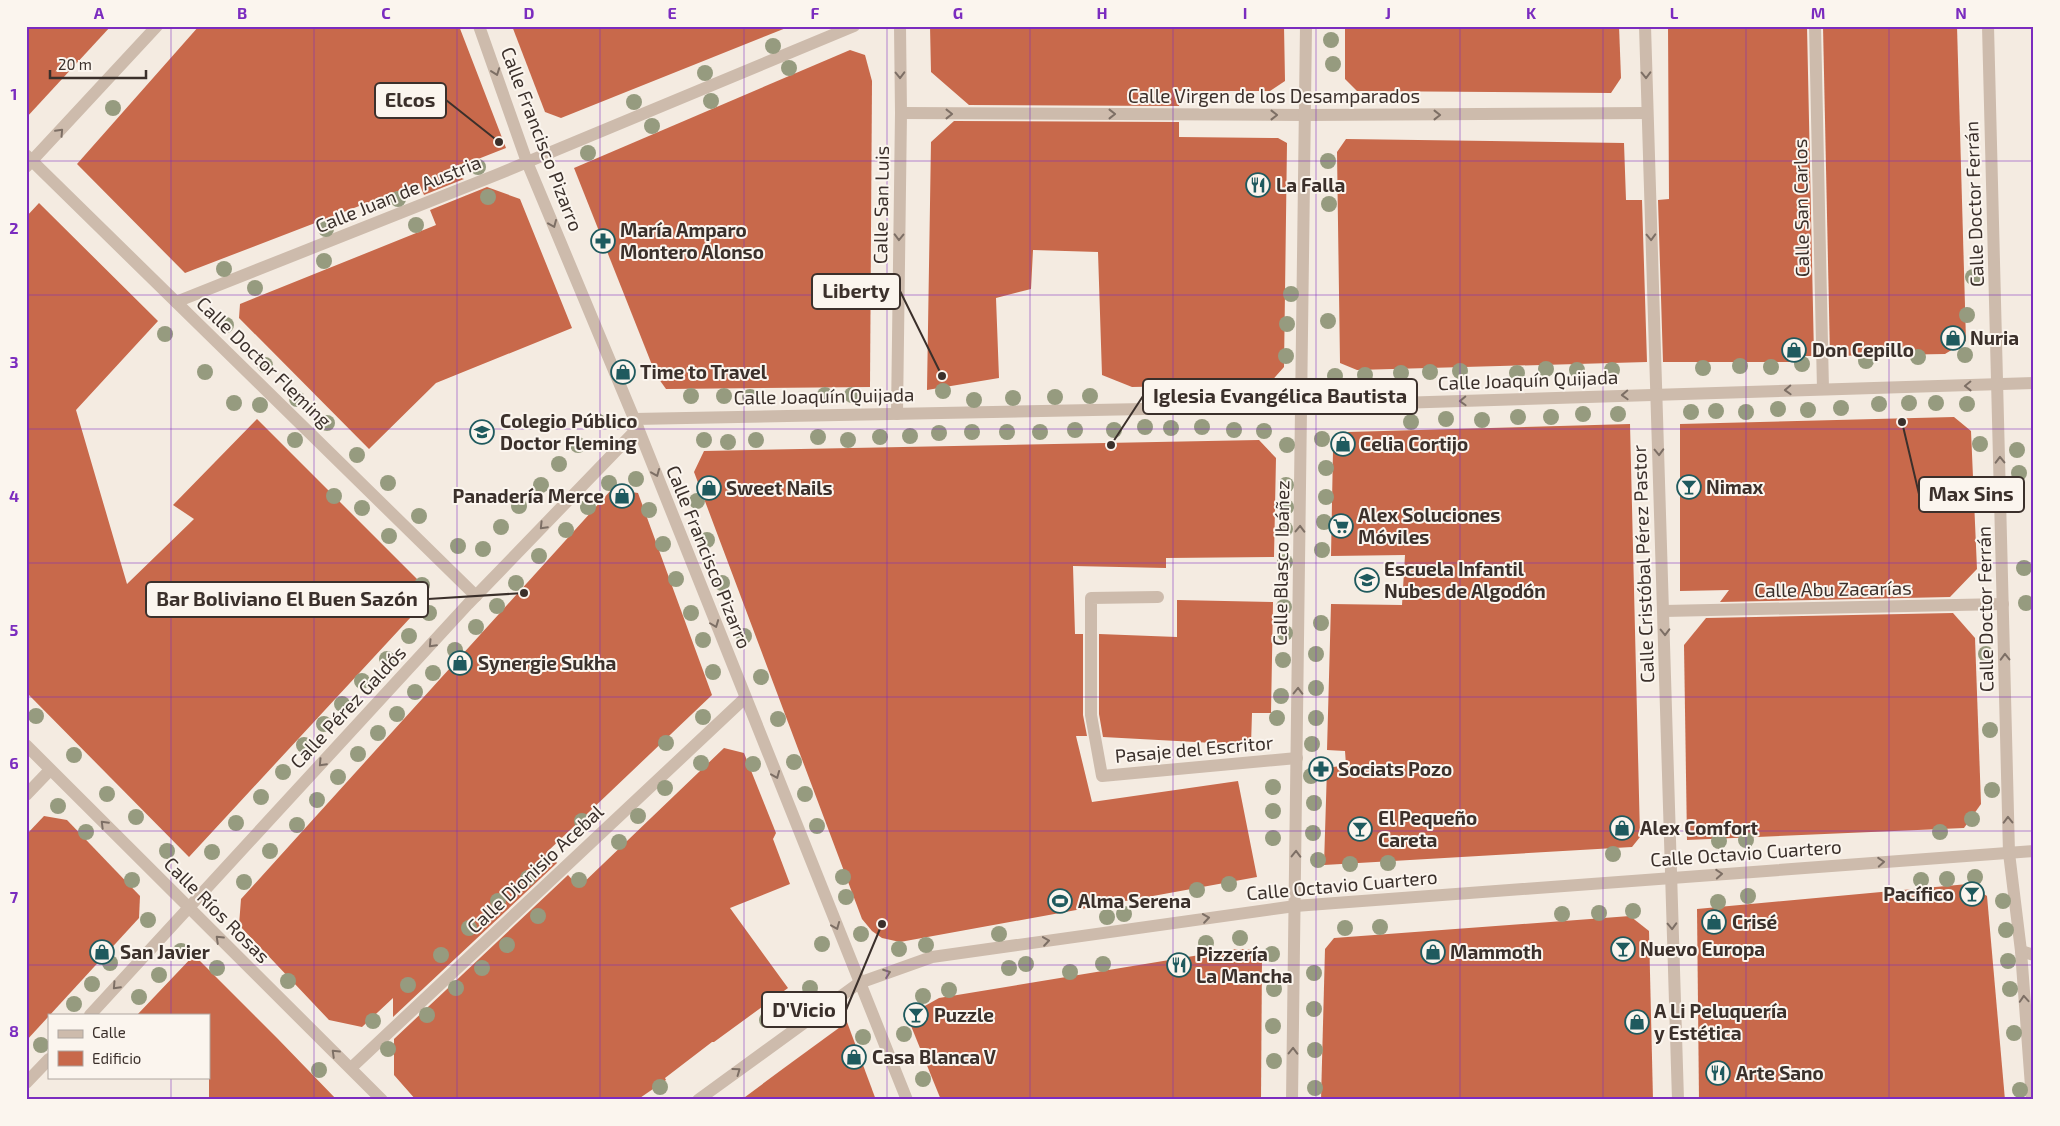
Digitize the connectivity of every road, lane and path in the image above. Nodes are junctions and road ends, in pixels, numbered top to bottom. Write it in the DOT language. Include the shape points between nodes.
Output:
graph roads {
  1 [pos="157,26"];
  2 [pos="479,26"];
  3 [pos="854,26"];
  4 [pos="900,26"];
  5 [pos="1306,26"];
  6 [pos="1645,26"];
  7 [pos="1815,26"];
  8 [pos="1988,26"];
  9 [pos="901,113"];
  10 [pos="1647,113"];
  11 [pos="1304,115"];
  12 [pos="28,161"];
  13 [pos="527,162"];
  14 [pos="176,302"];
  15 [pos="2034,383"];
  16 [pos="1998,385"];
  17 [pos="1823,389"];
  18 [pos="1656,394"];
  19 [pos="1301,406"];
  20 [pos="897,414"];
  21 [pos="636,423"];
  22 [pos="476,596"];
  23 [pos="1158,596"];
  24 [pos="2003,604"];
  25 [pos="1664,611"];
  26 [pos="745,698"];
  27 [pos="26,745"];
  28 [pos="1297,758"];
  29 [pos="50,770"];
  30 [pos="26,795"];
  31 [pos="2034,851"];
  32 [pos="2009,853"];
  33 [pos="1670,877"];
  34 [pos="1295,906"];
  35 [pos="188,908"];
  36 [pos="2021,951"];
  37 [pos="2034,954"];
  38 [pos="859,983"];
  39 [pos="91,1014"];
  40 [pos="48,1060"];
  41 [pos="350,1068"];
  42 [pos="26,1083"];
  43 [pos="382,1100"];
  44 [pos="698,1100"];
  45 [pos="907,1100"];
  46 [pos="1292,1100"];
  47 [pos="1678,1100"];
  48 [pos="2032,1100"];
  12 -- 1 [label="street, one-way"];
  2 -- 13 [label="street, Calle Francisco Pizarro, one-way"];
  3 -- 13 [label="street, Calle Juan de Austria"];
  4 -- 9 [label="street, Calle San Luis, one-way"];
  5 -- 11 [label="street, Calle Blasco Ibáñez"];
  6 -- 10 [label="street, Calle Cristóbal Pérez Pastor, one-way"];
  7 -- 17 [label="street, Calle San Carlos"];
  8 -- 16 [label="street, Calle Doctor Ferrán"];
  9 -- 11 [label="street, Calle Virgen de los Desamparados, one-way"];
  9 -- 20 [label="street, Calle San Luis, one-way"];
  11 -- 10 [label="street, Calle Virgen de los Desamparados, one-way"];
  10 -- 18 [label="street, Calle Cristóbal Pérez Pastor, one-way"];
  11 -- 19 [label="street, Calle Blasco Ibáñez"];
  12 -- 14 [label="street, Calle Doctor Fleming"];
  13 -- 14 [label="street, Calle Juan de Austria"];
  13 -- 21 [label="street, Calle Francisco Pizarro, one-way"];
  14 -- 22 [label="street, Calle Doctor Fleming"];
  15 -- 16 [label="street, Calle Joaquín Quijada"];
  16 -- 17 [label="street, Calle Joaquín Quijada, one-way"];
  24 -- 16 [label="street, Calle Doctor Ferrán, one-way"];
  17 -- 18 [label="street, Calle Joaquín Quijada, one-way"];
  18 -- 19 [label="street, Calle Joaquín Quijada, one-way"];
  18 -- 25 [label="street, Calle Cristóbal Pérez Pastor, one-way"];
  19 -- 20 [label="street, Calle Joaquín Quijada"];
  28 -- 19 [label="street, Calle Blasco Ibáñez, one-way"];
  20 -- 21 [label="street, Calle Joaquín Quijada"];
  21 -- 22 [label="street, Calle Pérez Galdós, one-way"];
  21 -- 26 [label="street, Calle Francisco Pizarro, one-way"];
  22 -- 35 [label="street, Calle Pérez Galdós, one-way"];
  23 -- 28 [label="street, Pasaje del Escritor" via="1091,598 1092,715 1102,776"];
  24 -- 25 [label="street, Calle Abu Zacarías"];
  32 -- 24 [label="street, Calle Doctor Ferrán, one-way"];
  25 -- 33 [label="street, Calle Cristóbal Pérez Pastor, one-way"];
  26 -- 38 [label="street, Calle Francisco Pizarro, one-way"];
  26 -- 41 [label="street, Calle Dionisio Acebal"];
  27 -- 29 [label="street, Calle Ríos Rosas"];
  34 -- 28 [label="street, Calle Blasco Ibáñez, one-way"];
  29 -- 30 [label="street"];
  35 -- 29 [label="street, Calle Ríos Rosas, one-way"];
  31 -- 32 [label="street, Calle Octavio Cuartero"];
  33 -- 32 [label="street, Calle Octavio Cuartero, one-way"];
  32 -- 36 [label="street, Calle Doctor Ferrán"];
  33 -- 34 [label="street, Calle Octavio Cuartero"];
  33 -- 47 [label="street, Calle Cristóbal Pérez Pastor, one-way"];
  38 -- 34 [label="street, Calle Octavio Cuartero, one-way" via="932,957"];
  46 -- 34 [label="street, Calle Blasco Ibáñez, one-way"];
  35 -- 39 [label="street, Calle Pérez Galdós, one-way"];
  41 -- 35 [label="street, Calle Ríos Rosas, one-way"];
  36 -- 37 [label="street"];
  48 -- 36 [label="street, Calle Doctor Ferrán, one-way"];
  44 -- 38 [label="street, Calle Octavio Cuartero, one-way"];
  38 -- 45 [label="street, Calle Francisco Pizarro"];
  40 -- 42 [label="street"];
  41 -- 43 [label="street, Calle Ríos Rosas"];
}
